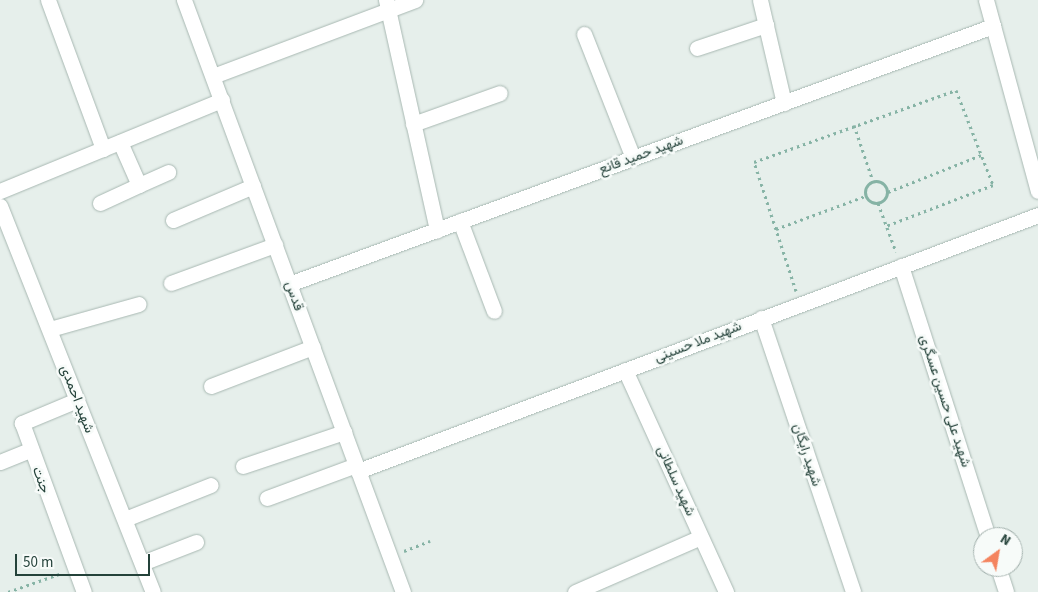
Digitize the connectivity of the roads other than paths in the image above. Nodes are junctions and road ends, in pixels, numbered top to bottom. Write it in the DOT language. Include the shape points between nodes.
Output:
graph roads {
  1 [pos="48,0"];
  2 [pos="184,0"];
  3 [pos="415,0"];
  4 [pos="760,0"];
  5 [pos="986,0"];
  6 [pos="387,5"];
  7 [pos="766,25"];
  8 [pos="993,26"];
  9 [pos="584,34"];
  10 [pos="697,48"];
  11 [pos="213,76"];
  12 [pos="500,93"];
  13 [pos="222,100"];
  14 [pos="784,103"];
  15 [pos="413,124"];
  16 [pos="120,142"];
  17 [pos="103,149"];
  18 [pos="633,158"];
  19 [pos="168,172"];
  20 [pos="139,185"];
  21 [pos="253,186"];
  22 [pos="0,191"];
  23 [pos="1038,191"];
  24 [pos="100,202"];
  25 [pos="0,206"];
  26 [pos="1038,215"];
  27 [pos="173,220"];
  28 [pos="460,221"];
  29 [pos="437,230"];
  30 [pos="275,245"];
  31 [pos="901,266"];
  32 [pos="171,283"];
  33 [pos="289,284"];
  34 [pos="139,304"];
  35 [pos="494,311"];
  36 [pos="762,318"];
  37 [pos="50,329"];
  38 [pos="312,347"];
  39 [pos="626,370"];
  40 [pos="211,386"];
  41 [pos="77,400"];
  42 [pos="344,432"];
  43 [pos="30,450"];
  44 [pos="0,462"];
  45 [pos="243,466"];
  46 [pos="357,468"];
  47 [pos="211,486"];
  48 [pos="267,498"];
  49 [pos="125,519"];
  50 [pos="985,527"];
  51 [pos="701,537"];
  52 [pos="196,542"];
  53 [pos="142,562"];
  54 [pos="1001,577"];
  55 [pos="598,587"];
  56 [pos="84,592"];
  57 [pos="153,592"];
  58 [pos="403,592"];
  59 [pos="575,592"];
  60 [pos="726,592"];
  61 [pos="853,592"];
  62 [pos="1006,592"];
  1 -- 17 [label="street"];
  2 -- 11 [label="street, قدس"];
  3 -- 6 [label="street"];
  4 -- 7 [label="street"];
  5 -- 8 [label="street"];
  6 -- 11 [label="street"];
  6 -- 15 [label="street"];
  7 -- 10 [label="street"];
  7 -- 14 [label="street"];
  8 -- 14 [label="street, شهید حمید قانع"];
  8 -- 23 [label="street"];
  9 -- 18 [label="street"];
  11 -- 13 [label="street, قدس"];
  12 -- 15 [label="street"];
  13 -- 16 [label="street"];
  13 -- 21 [label="street, قدس"];
  14 -- 18 [label="street, شهید حمید قانع"];
  15 -- 29 [label="street"];
  16 -- 17 [label="street"];
  16 -- 20 [label="street"];
  17 -- 22 [label="street"];
  18 -- 28 [label="street, شهید حمید قانع"];
  19 -- 20 [label="street"];
  20 -- 24 [label="street"];
  21 -- 27 [label="street"];
  21 -- 30 [label="street, قدس"];
  25 -- 37 [label="street, شهید احمدی"];
  26 -- 31 [label="street, شهید ملا حسینی"];
  28 -- 29 [label="street, شهید حمید قانع"];
  28 -- 35 [label="street"];
  29 -- 33 [label="street, شهید حمید قانع"];
  30 -- 32 [label="street"];
  30 -- 33 [label="street, قدس"];
  31 -- 36 [label="street, شهید ملا حسینی"];
  31 -- 50 [label="street, شهید علی حسین عسگری"];
  33 -- 38 [label="street, قدس"];
  34 -- 37 [label="street"];
  36 -- 39 [label="street, شهید ملا حسینی"];
  36 -- 61 [label="street, شهید رایگان"];
  37 -- 41 [label="street, شهید احمدی"];
  38 -- 40 [label="street"];
  38 -- 42 [label="street, قدس"];
  39 -- 46 [label="street, شهید ملا حسینی"];
  39 -- 51 [label="street, شهید سلطانی"];
  41 -- 43 [label="street, جنت" via="22,423"];
  41 -- 49 [label="street, شهید احمدی"];
  42 -- 45 [label="street"];
  42 -- 46 [label="street, قدس"];
  43 -- 44 [label="street"];
  43 -- 56 [label="street, جنت"];
  46 -- 48 [label="street, شهید ملا حسینی"];
  46 -- 58 [label="street, قدس"];
  47 -- 49 [label="street"];
  49 -- 53 [label="street, شهید احمدی"];
  51 -- 55 [label="street"];
  51 -- 60 [label="street, شهید سلطانی"];
  52 -- 53 [label="street"];
  53 -- 57 [label="street, شهید احمدی"];
  54 -- 62 [label="street"];
  55 -- 59 [label="street"];
}
